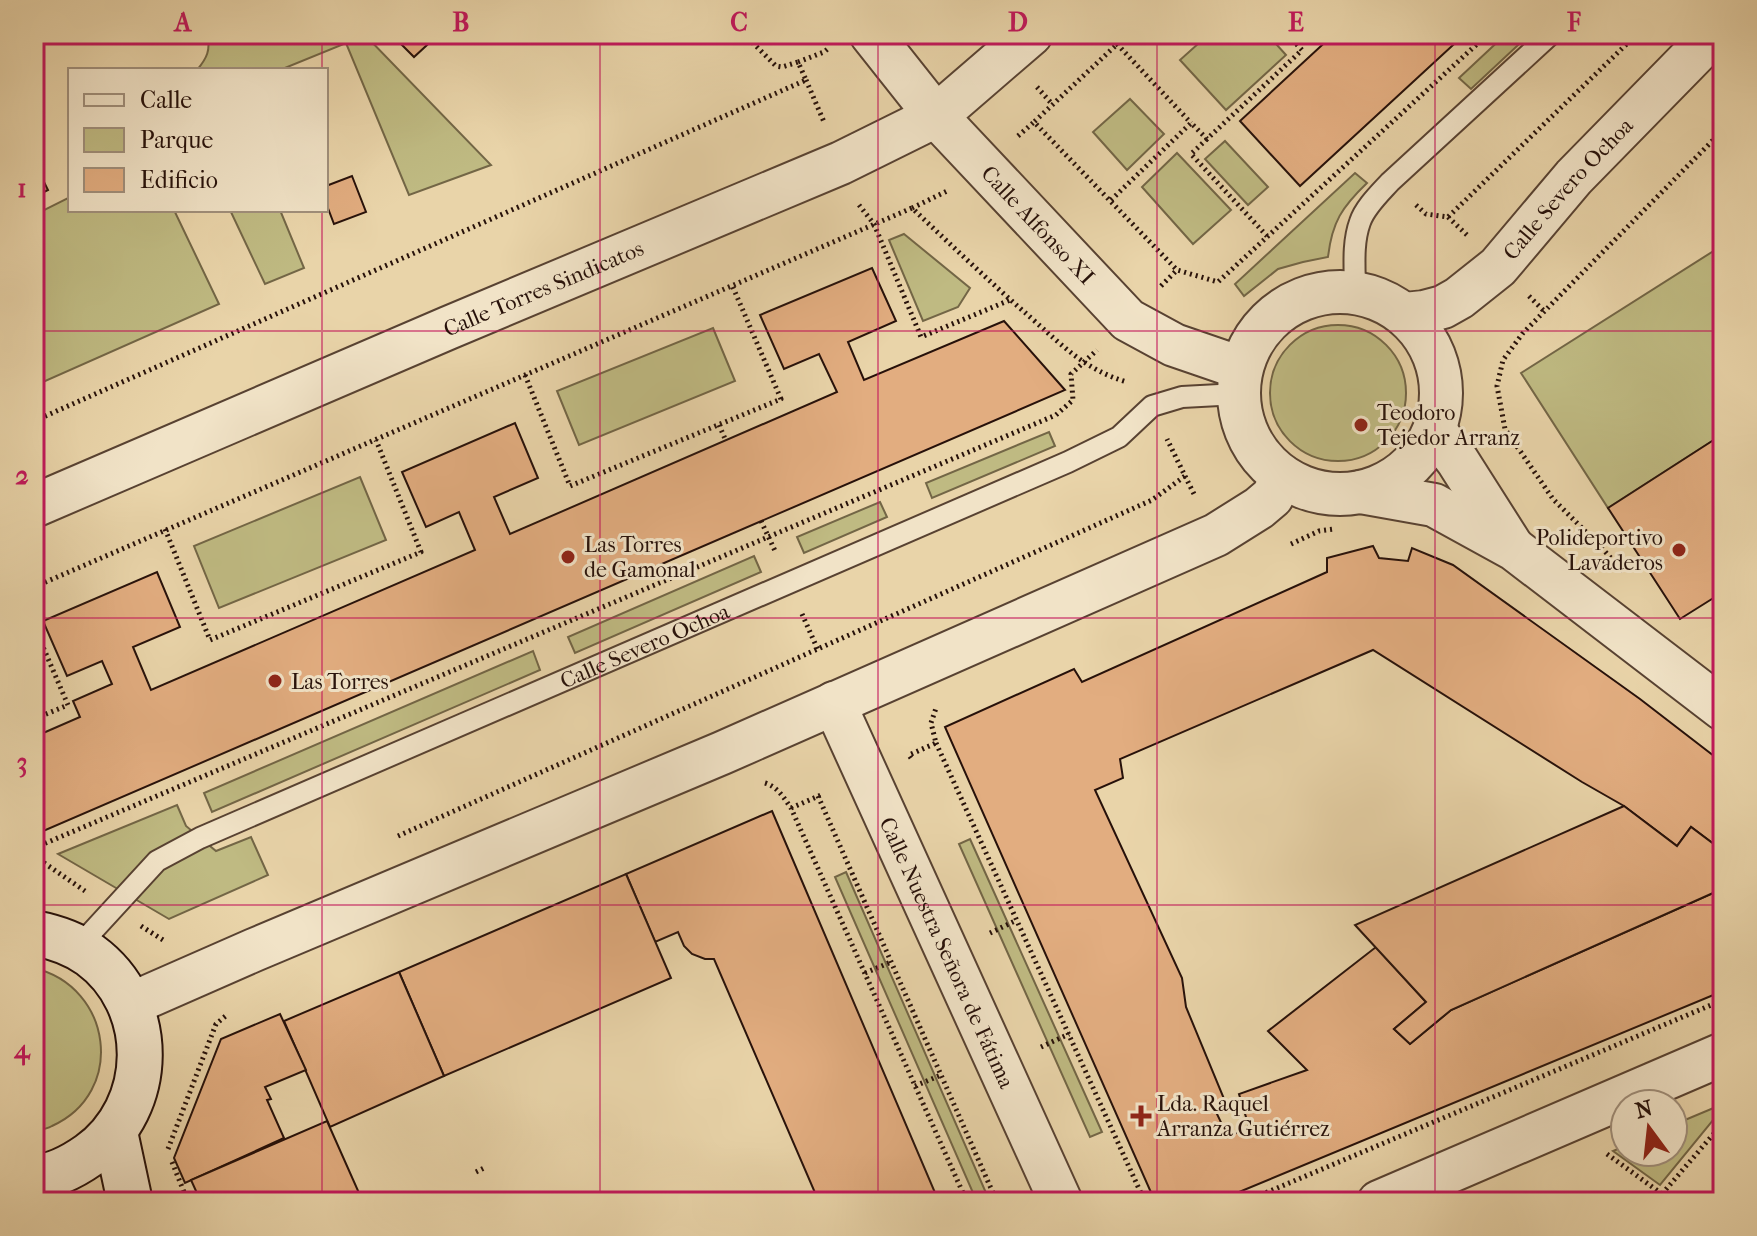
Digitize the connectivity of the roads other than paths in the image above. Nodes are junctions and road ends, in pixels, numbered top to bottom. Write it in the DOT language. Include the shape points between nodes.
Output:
graph roads {
  1 [pos="1031,34"];
  2 [pos="1551,34"];
  3 [pos="1714,34"];
  4 [pos="853,38"];
  5 [pos="936,116"];
  6 [pos="1355,292"];
  7 [pos="1405,314"];
  8 [pos="1240,381"];
  9 [pos="1435,431"];
  10 [pos="1283,477"];
  11 [pos="1361,492"];
  12 [pos="34,506"];
  13 [pos="1514,549"];
  14 [pos="834,703"];
  15 [pos="1723,709"];
  16 [pos="34,933"];
  17 [pos="78,947"];
  18 [pos="131,1004"];
  19 [pos="1723,1054"];
  20 [pos="115,1132"];
  21 [pos="34,1178"];
  22 [pos="130,1202"];
  23 [pos="1061,1202"];
  24 [pos="1379,1202"];
  1 -- 5 [label="street, Calle Torres Sindicatos"];
  2 -- 6 [label="lane" via="1376,197 1360,221"];
  3 -- 7 [label="street, Calle Severo Ochoa" via="1574,177 1498,267 1451,303"];
  4 -- 5 [label="street, Calle Alfonso XI"];
  5 -- 8 [label="street, Calle Alfonso XI" via="1128,320"];
  5 -- 12 [label="street, Calle Torres Sindicatos" via="841,163"];
  6 -- 7 [label="street" via="1381,299"];
  6 -- 8 [label="street" via="1326,292 1275,315 1246,353"];
  7 -- 9 [label="street" via="1429,340 1439,364 1442,398"];
  8 -- 10 [label="street" via="1243,421 1253,446"];
  8 -- 17 [label="lane, Calle Severo Ochoa" via="1152,406 1119,437 1068,462 200,838 157,861"];
  9 -- 11 [label="street" via="1417,460 1392,480"];
  9 -- 13 [label="street"];
  10 -- 11 [label="street" via="1308,490"];
  10 -- 14 [label="street" via="1272,497 1216,535"];
  11 -- 13 [label="street" via="1434,505"];
  13 -- 15 [label="street"];
  14 -- 18 [label="street"];
  14 -- 23 [label="street, Calle Nuestra Señora de Fátima"];
  16 -- 17 [label="main road"];
  17 -- 18 [label="main road" via="107,969"];
  18 -- 20 [label="main road" via="139,1032 138,1081"];
  19 -- 24 [label="street"];
  20 -- 21 [label="main road" via="72,1167"];
  20 -- 22 [label="main road"];
}
